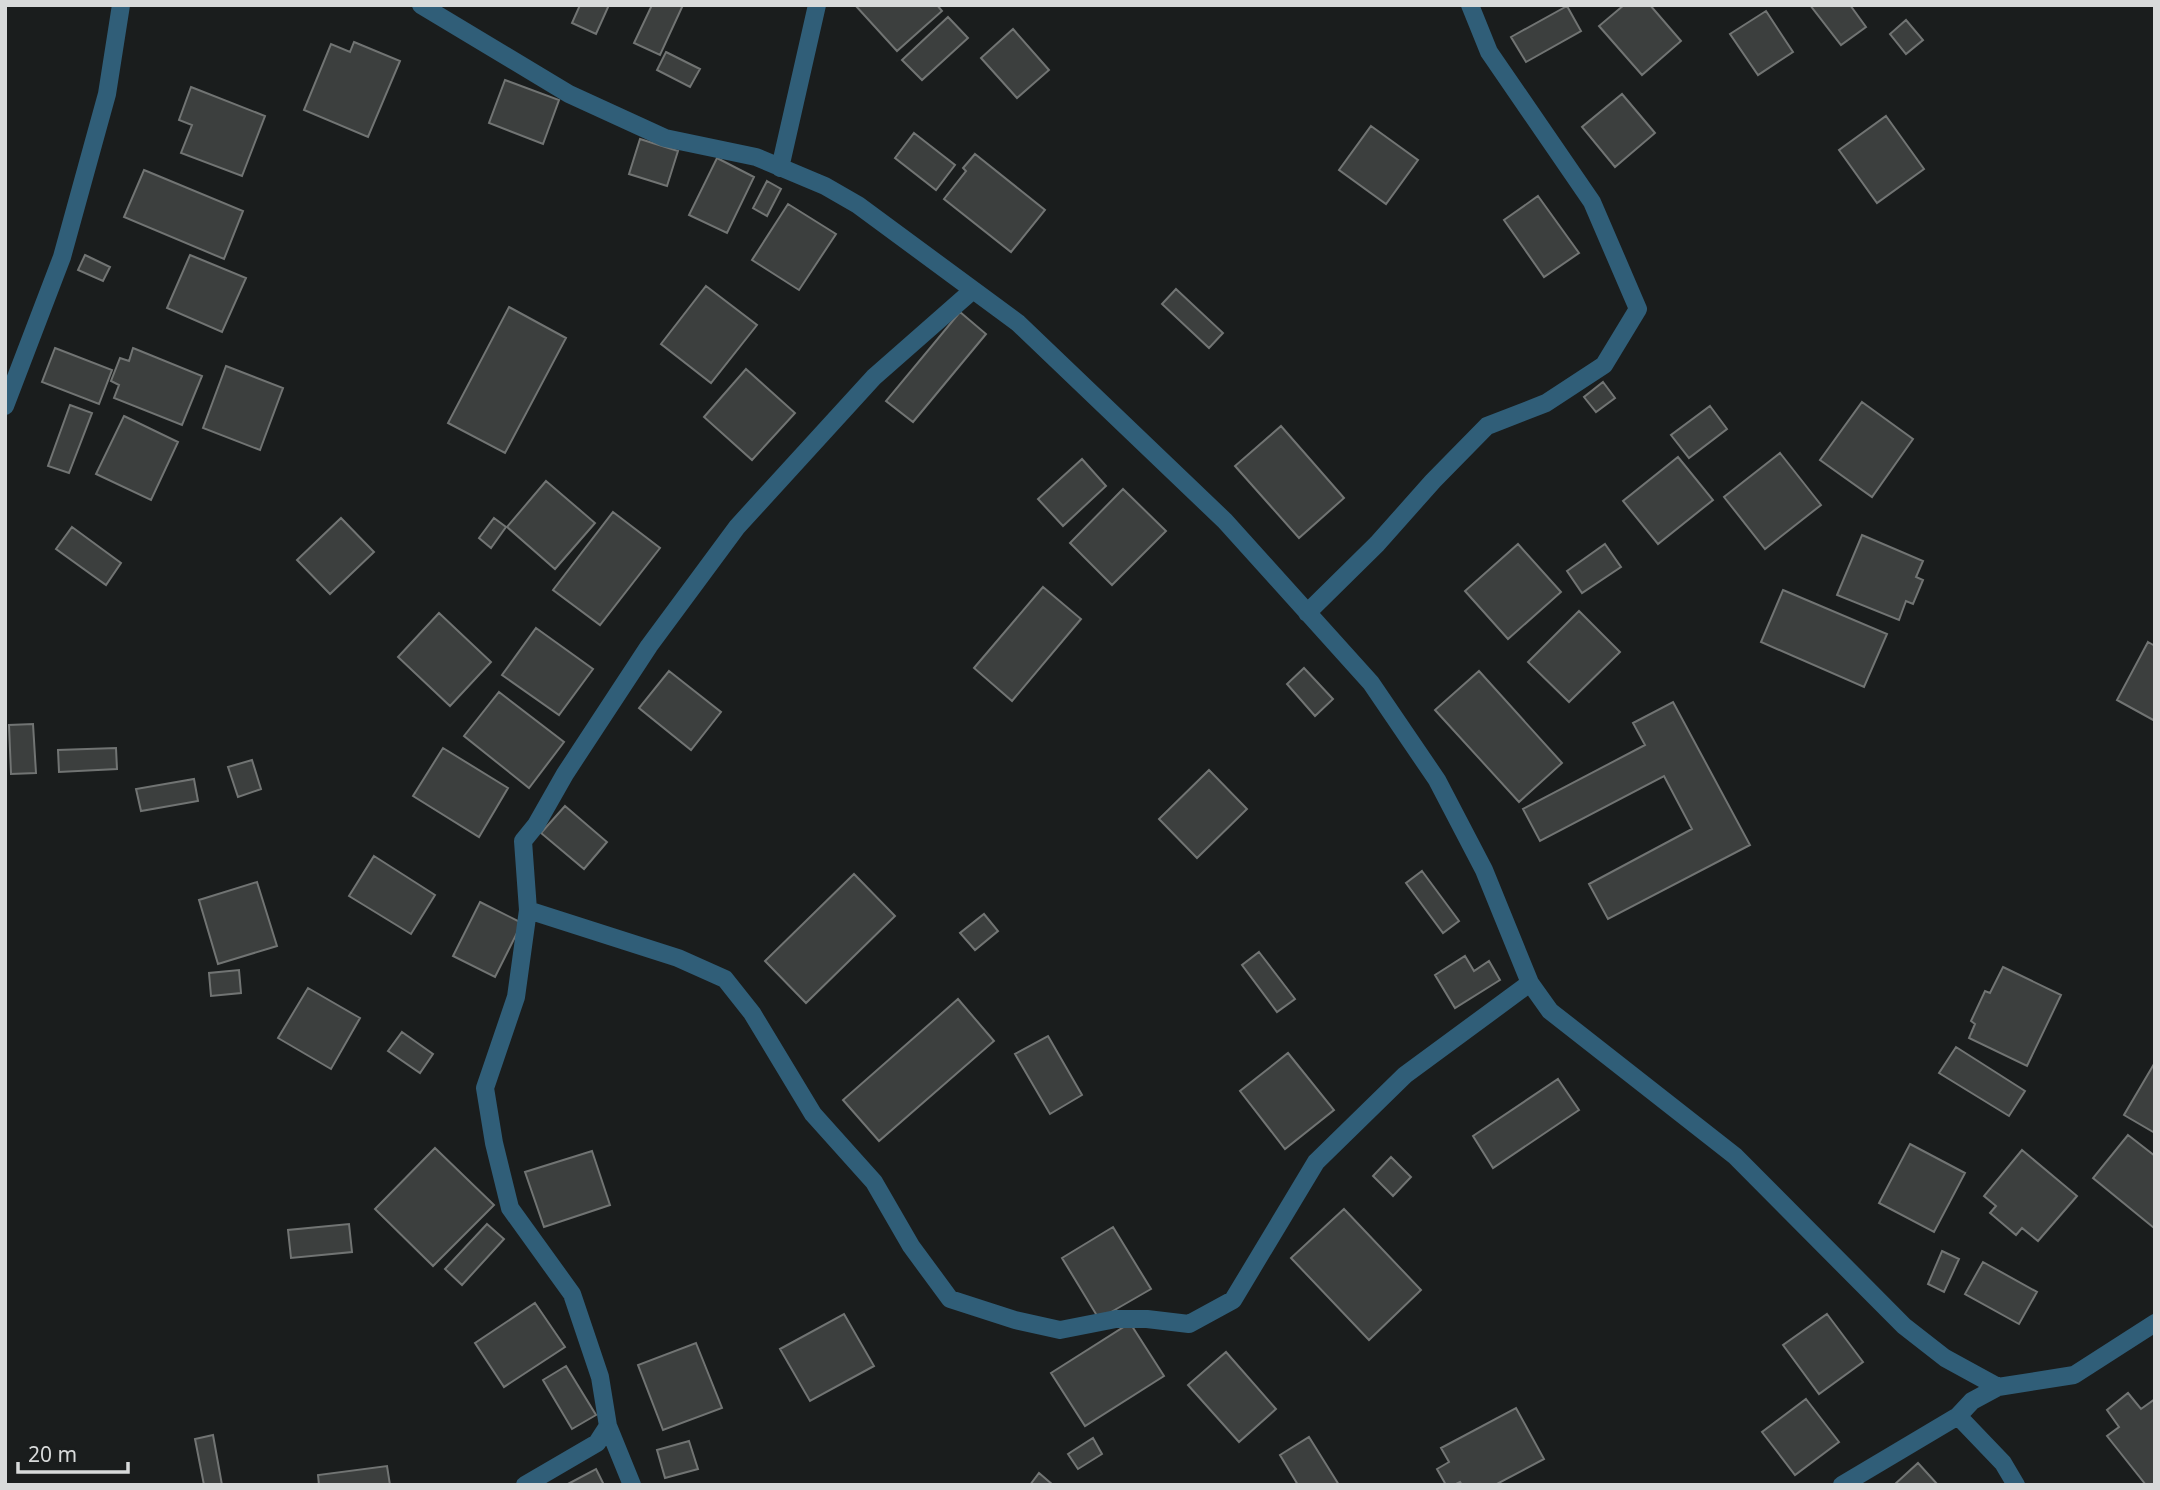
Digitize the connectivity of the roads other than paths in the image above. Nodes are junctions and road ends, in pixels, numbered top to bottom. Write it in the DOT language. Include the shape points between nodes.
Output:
graph roads {
  1 [pos="121,5"];
  2 [pos="421,5"];
  3 [pos="817,5"];
  4 [pos="1470,5"];
  5 [pos="780,168"];
  6 [pos="973,290"];
  7 [pos="5,406"];
  8 [pos="1307,613"];
  9 [pos="528,910"];
  10 [pos="1530,983"];
  11 [pos="2155,1323"];
  12 [pos="1998,1387"];
  13 [pos="1958,1416"];
  14 [pos="608,1426"];
  15 [pos="525,1485"];
  16 [pos="632,1485"];
  17 [pos="1842,1485"];
  18 [pos="2016,1485"];
  1 -- 7 [label="street" via="107,94 62,257"];
  2 -- 5 [label="street" via="569,94 665,138 756,158"];
  3 -- 5 [label="street"];
  4 -- 8 [label="street" via="1489,52 1592,202 1638,309 1604,365 1546,403 1487,426"];
  5 -- 6 [label="street" via="858,205"];
  6 -- 8 [label="street" via="1018,323 1225,521"];
  6 -- 9 [label="street" via="874,377 737,527 649,646 523,841"];
  8 -- 10 [label="street" via="1371,683 1437,780 1484,870"];
  9 -- 10 [label="street" via="677,958 725,979 752,1013 813,1114 874,1182 911,1246 950,1299 1060,1330 1116,1319 1189,1324 1233,1300 1316,1162 1405,1075"];
  9 -- 14 [label="street" via="516,997 485,1088 510,1208 572,1294 600,1377"];
  10 -- 12 [label="street" via="1550,1011 1735,1156 1904,1326 1945,1358"];
  11 -- 12 [label="street" via="2074,1375"];
  12 -- 13 [label="street" via="1972,1401"];
  13 -- 17 [label="street"];
  13 -- 18 [label="street" via="2003,1463"];
  14 -- 15 [label="street" via="597,1443"];
  14 -- 16 [label="street"];
}
